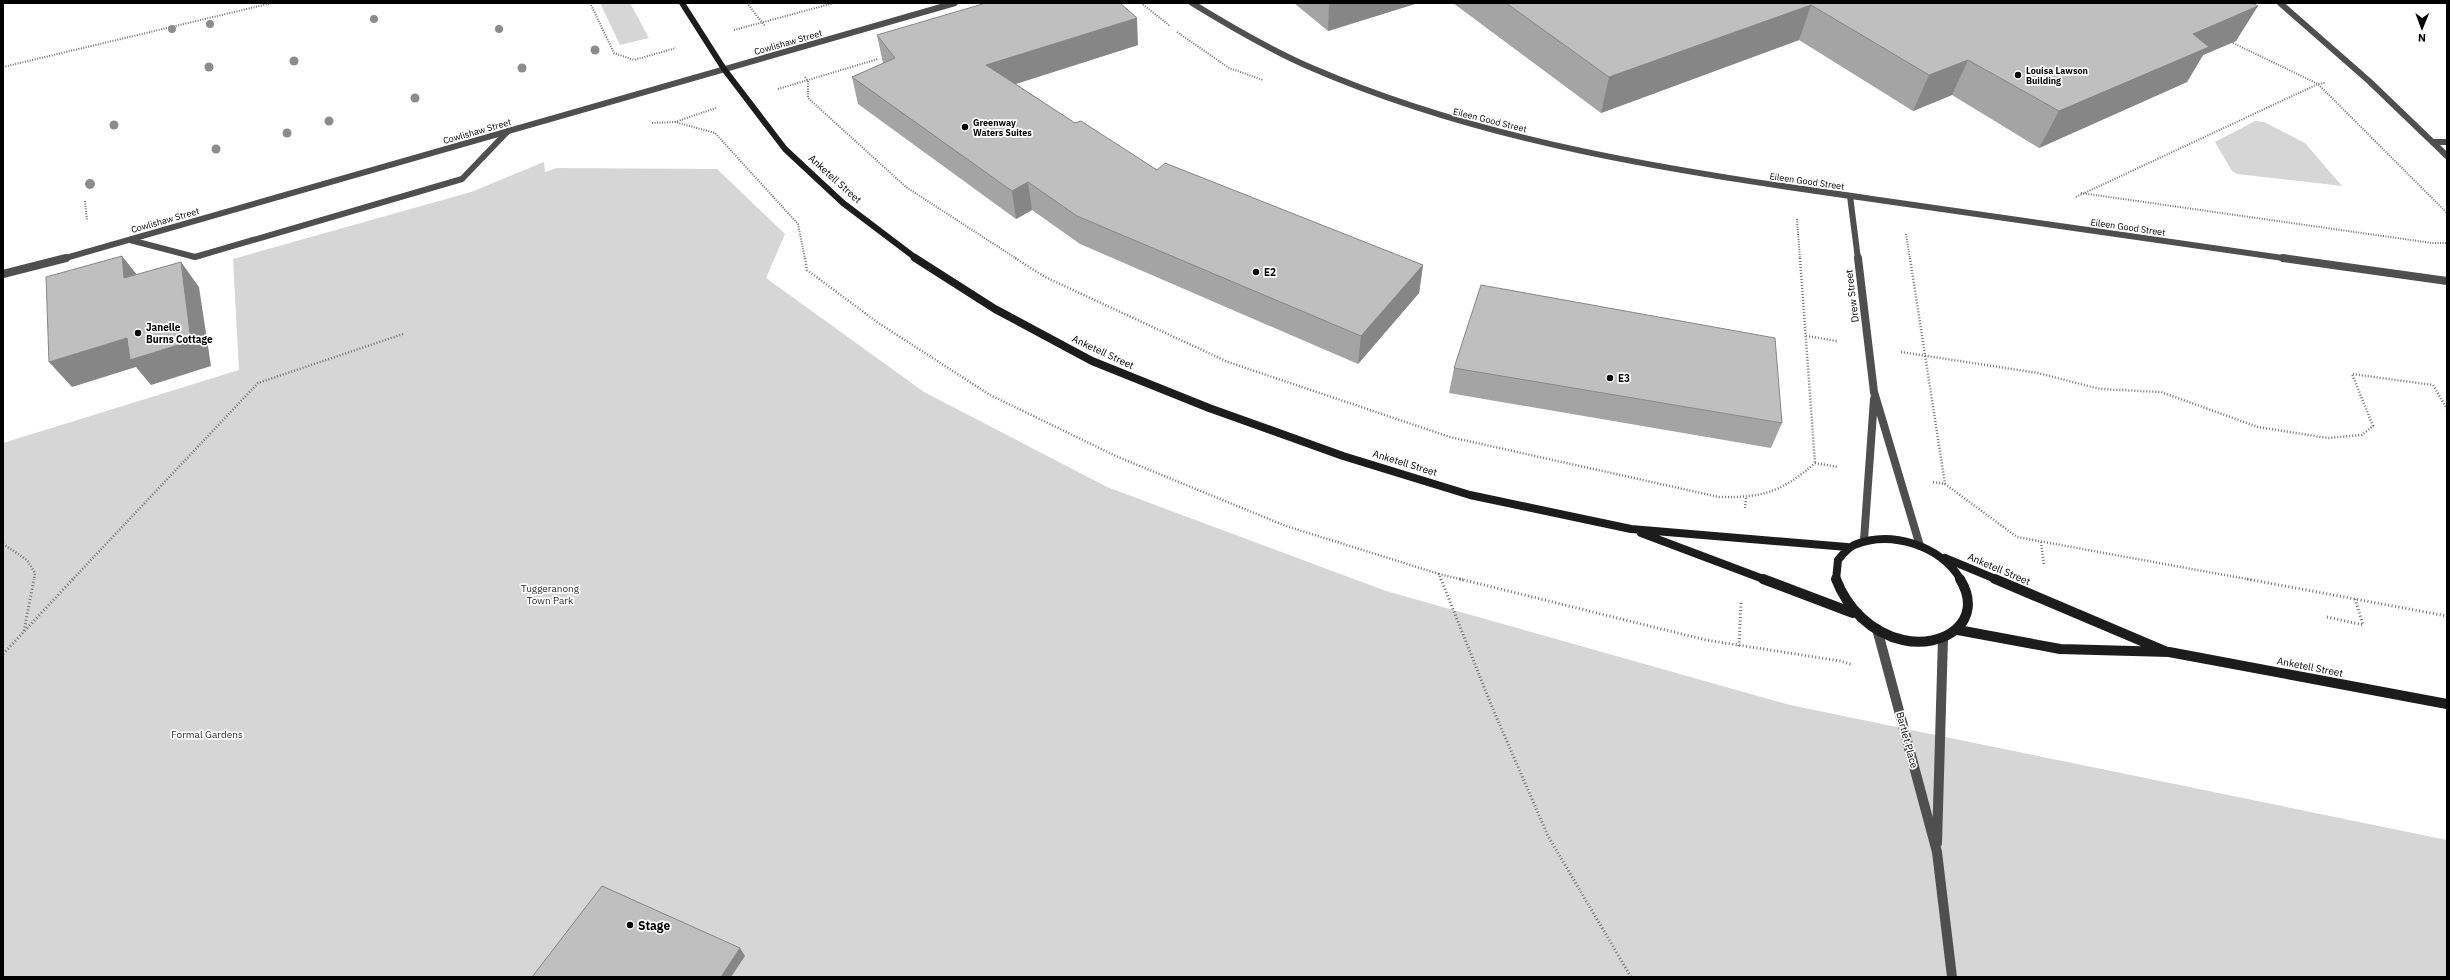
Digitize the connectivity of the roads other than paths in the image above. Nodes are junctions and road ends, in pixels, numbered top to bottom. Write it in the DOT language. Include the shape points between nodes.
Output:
graph roads {
  1 [pos="682,3"];
  2 [pos="955,3"];
  3 [pos="1192,3"];
  4 [pos="2280,3"];
  5 [pos="724,69"];
  6 [pos="508,131"];
  7 [pos="2432,142"];
  8 [pos="2447,142"];
  9 [pos="2447,156"];
  10 [pos="1850,196"];
  11 [pos="130,240"];
  12 [pos="3,274"];
  13 [pos="2447,282"];
  14 [pos="1874,392"];
  15 [pos="1631,529"];
  16 [pos="1864,540"];
  17 [pos="1920,546"];
  18 [pos="1848,547"];
  19 [pos="1932,552"];
  20 [pos="1855,614"];
  21 [pos="1878,629"];
  22 [pos="1958,630"];
  23 [pos="1944,638"];
  24 [pos="2169,652"];
  25 [pos="2447,704"];
  26 [pos="1937,852"];
  27 [pos="1952,977"];
  1 -- 5 [label="street, Anketell Street"];
  2 -- 5 [label="street, Cowlishaw Street"];
  3 -- 10 [label="street, Eileen Good Street" via="1264,46 1356,87 1462,123 1577,152"];
  4 -- 7 [label="street"];
  5 -- 6 [label="street, Cowlishaw Street"];
  5 -- 15 [label="street, Anketell Street" via="785,149 843,203 910,255 989,305 1092,361 1209,408 1358,460 1470,494"];
  6 -- 11 [label="street, Cowlishaw Street"];
  6 -- 11 [label="street" via="462,179 196,257"];
  7 -- 8 [label="street"];
  7 -- 9 [label="street"];
  10 -- 13 [label="street, Eileen Good Street"];
  10 -- 14 [label="street, Drew Street"];
  11 -- 12 [label="street, Cowlishaw Street"];
  14 -- 16 [label="street, Drew Street"];
  14 -- 17 [label="street, Drew Street"];
  15 -- 18 [label="street, Anketell Street"];
  15 -- 20 [label="street, Anketell Street"];
  16 -- 17 [label="street" via="1901,540"];
  16 -- 18 [label="street"];
  17 -- 19 [label="street"];
  18 -- 20 [label="street" via="1839,557 1834,570 1836,584 1843,599"];
  19 -- 22 [label="street" via="1951,566 1960,577 1970,600 1968,617"];
  19 -- 24 [label="street, Anketell Street"];
  20 -- 21 [label="street"];
  21 -- 23 [label="street" via="1900,638 1924,641"];
  21 -- 26 [label="street, Bartlet Place"];
  22 -- 23 [label="street"];
  22 -- 24 [label="street, Anketell Street" via="2060,649"];
  23 -- 26 [label="street, Bartlet Place"];
  24 -- 25 [label="street, Anketell Street"];
  26 -- 27 [label="street, Bartlet Place"];
}
